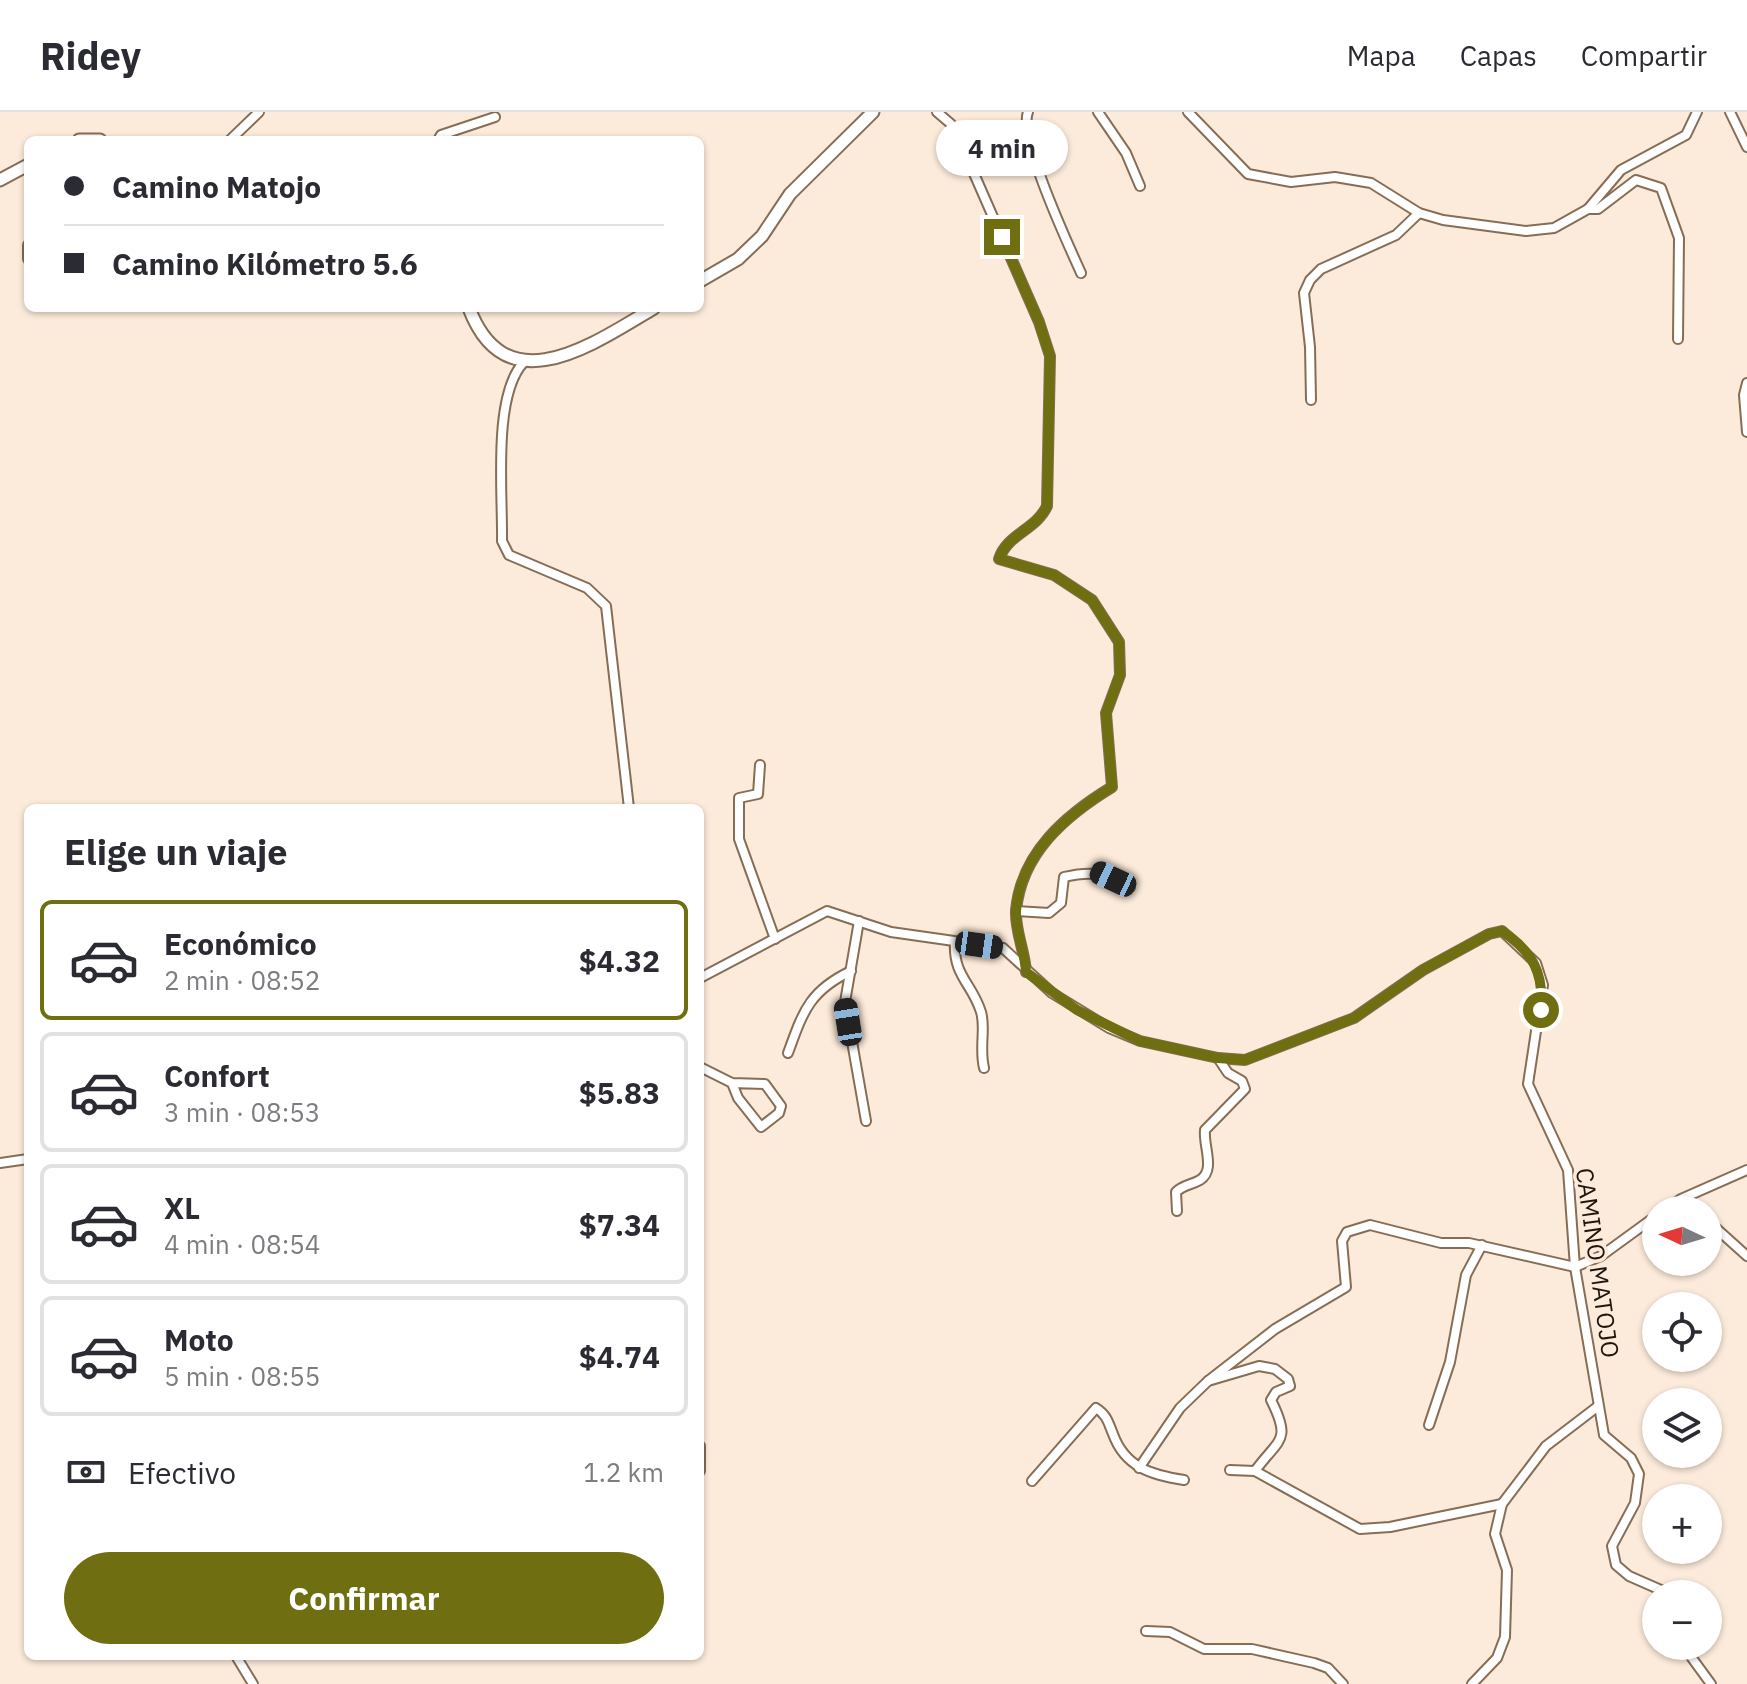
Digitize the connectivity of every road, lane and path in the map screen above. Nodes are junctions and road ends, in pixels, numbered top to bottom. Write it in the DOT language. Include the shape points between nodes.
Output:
graph roads {
  1 [pos="259,112"];
  2 [pos="873,112"];
  3 [pos="937,112"];
  4 [pos="1028,112"];
  5 [pos="1098,112"];
  6 [pos="1188,112"];
  7 [pos="1697,112"];
  8 [pos="1730,112"];
  9 [pos="495,117"];
  10 [pos="234,136"];
  11 [pos="440,136"];
  12 [pos="1747,147"];
  13 [pos="24,167"];
  14 [pos="0,180"];
  15 [pos="1140,186"];
  16 [pos="1588,209"];
  17 [pos="1419,213"];
  18 [pos="1081,273"];
  19 [pos="704,279"];
  20 [pos="470,312"];
  21 [pos="647,312"];
  22 [pos="1678,339"];
  23 [pos="524,362"];
  24 [pos="1747,383"];
  25 [pos="1311,400"];
  26 [pos="1747,432"];
  27 [pos="760,765"];
  28 [pos="629,804"];
  29 [pos="1130,887"];
  30 [pos="1016,911"];
  31 [pos="859,921"];
  32 [pos="775,939"];
  33 [pos="955,942"];
  34 [pos="851,971"];
  35 [pos="1026,972"];
  36 [pos="704,976"];
  37 [pos="788,1053"];
  38 [pos="1218,1058"];
  39 [pos="984,1068"];
  40 [pos="704,1069"];
  41 [pos="732,1083"];
  42 [pos="866,1121"];
  43 [pos="24,1160"];
  44 [pos="0,1163"];
  45 [pos="1747,1170"];
  46 [pos="1694,1196"];
  47 [pos="1177,1211"];
  48 [pos="1642,1226"];
  49 [pos="1722,1234"];
  50 [pos="1482,1245"];
  51 [pos="1747,1256"];
  52 [pos="1575,1267"];
  53 [pos="1208,1381"];
  54 [pos="1597,1407"];
  55 [pos="1429,1425"];
  56 [pos="1139,1468"];
  57 [pos="1230,1470"];
  58 [pos="1255,1471"];
  59 [pos="1184,1480"];
  60 [pos="1032,1481"];
  61 [pos="1502,1504"];
  62 [pos="1642,1582"];
  63 [pos="1146,1631"];
  64 [pos="238,1660"];
  65 [pos="1693,1660"];
  66 [pos="253,1684"];
  67 [pos="1343,1684"];
  68 [pos="1472,1684"];
  69 [pos="1711,1684"];
  1 -- 10 [label="street"];
  2 -- 19 [label="street" via="790,194 762,236 738,259"];
  3 -- 30 [label="street" via="951,124 965,153 1050,356 1047,506 1041,520 1003,546 999,559 1054,575 1092,600 1121,654 1120,675 1106,713 1112,787 1075,810 1047,838 1024,872"];
  4 -- 18 [label="street" via="1025,127"];
  5 -- 15 [label="street" via="1126,153"];
  6 -- 17 [label="street" via="1248,174 1291,182 1335,177 1371,183"];
  7 -- 16 [label="street" via="1686,135 1621,170"];
  8 -- 12 [label="street"];
  9 -- 11 [label="street"];
  13 -- 14 [label="street"];
  16 -- 17 [label="street" via="1554,228 1526,231"];
  16 -- 22 [label="street" via="1598,209 1636,180 1661,188 1679,238"];
  17 -- 25 [label="street" via="1396,235 1321,269 1310,280 1304,293"];
  20 -- 23 [label="street" via="478,332 497,350"];
  21 -- 23 [label="street" via="562,356"];
  23 -- 28 [label="street" via="505,400 502,541 509,555 587,588 606,606"];
  24 -- 26 [label="street"];
  27 -- 32 [label="street" via="758,794 739,798 739,839"];
  29 -- 30 [label="street" via="1095,871 1084,872 1064,877 1061,903 1049,913"];
  30 -- 35 [label="street"];
  31 -- 32 [label="street, CAMINO MATOJO" via="827,911"];
  31 -- 33 [label="street, CAMINO MATOJO"];
  31 -- 34 [label="street"];
  32 -- 36 [label="street, CAMINO MATOJO"];
  33 -- 35 [label="street, CAMINO MATOJO" via="1003,948"];
  33 -- 39 [label="street" via="959,975 981,1012"];
  34 -- 37 [label="street" via="811,998"];
  34 -- 42 [label="street" via="845,1002"];
  35 -- 38 [label="street, CAMINO MATOJO" via="1109,1028 1140,1041"];
  38 -- 47 [label="street" via="1245,1089 1205,1130 1208,1171 1176,1192"];
  38 -- 52 [label="street, CAMINO MATOJO" via="1245,1060 1354,1018 1423,970 1502,931 1536,963 1543,985 1528,1084 1568,1170"];
  40 -- 41 [label="street"];
  41 -- 41 [label="street" via="761,1127 779,1113 781,1106 765,1084"];
  43 -- 44 [label="street"];
  45 -- 46 [label="street"];
  48 -- 52 [label="street" via="1601,1256"];
  49 -- 51 [label="street"];
  50 -- 52 [label="street"];
  50 -- 53 [label="street" via="1441,1243 1370,1225 1347,1232 1342,1241 1346,1287 1275,1329"];
  50 -- 55 [label="street" via="1466,1275 1450,1362"];
  52 -- 54 [label="street, CAMINO MATOJO"];
  53 -- 56 [label="street" via="1180,1408"];
  53 -- 58 [label="street" via="1259,1366 1288,1379 1290,1386 1271,1400 1284,1425 1283,1439"];
  54 -- 61 [label="street" via="1546,1446"];
  54 -- 62 [label="street, CAMINO MATOJO" via="1604,1435 1631,1458 1639,1474 1635,1503 1612,1546 1616,1565"];
  56 -- 59 [label="street"];
  56 -- 60 [label="street" via="1123,1457 1106,1414 1096,1408"];
  57 -- 58 [label="street"];
  58 -- 61 [label="street" via="1360,1529"];
  61 -- 68 [label="street" via="1495,1534 1507,1570 1505,1637 1497,1658"];
  63 -- 67 [label="street" via="1170,1632 1204,1649 1252,1649 1314,1663 1328,1668"];
  64 -- 66 [label="street"];
  65 -- 69 [label="street"];
}
